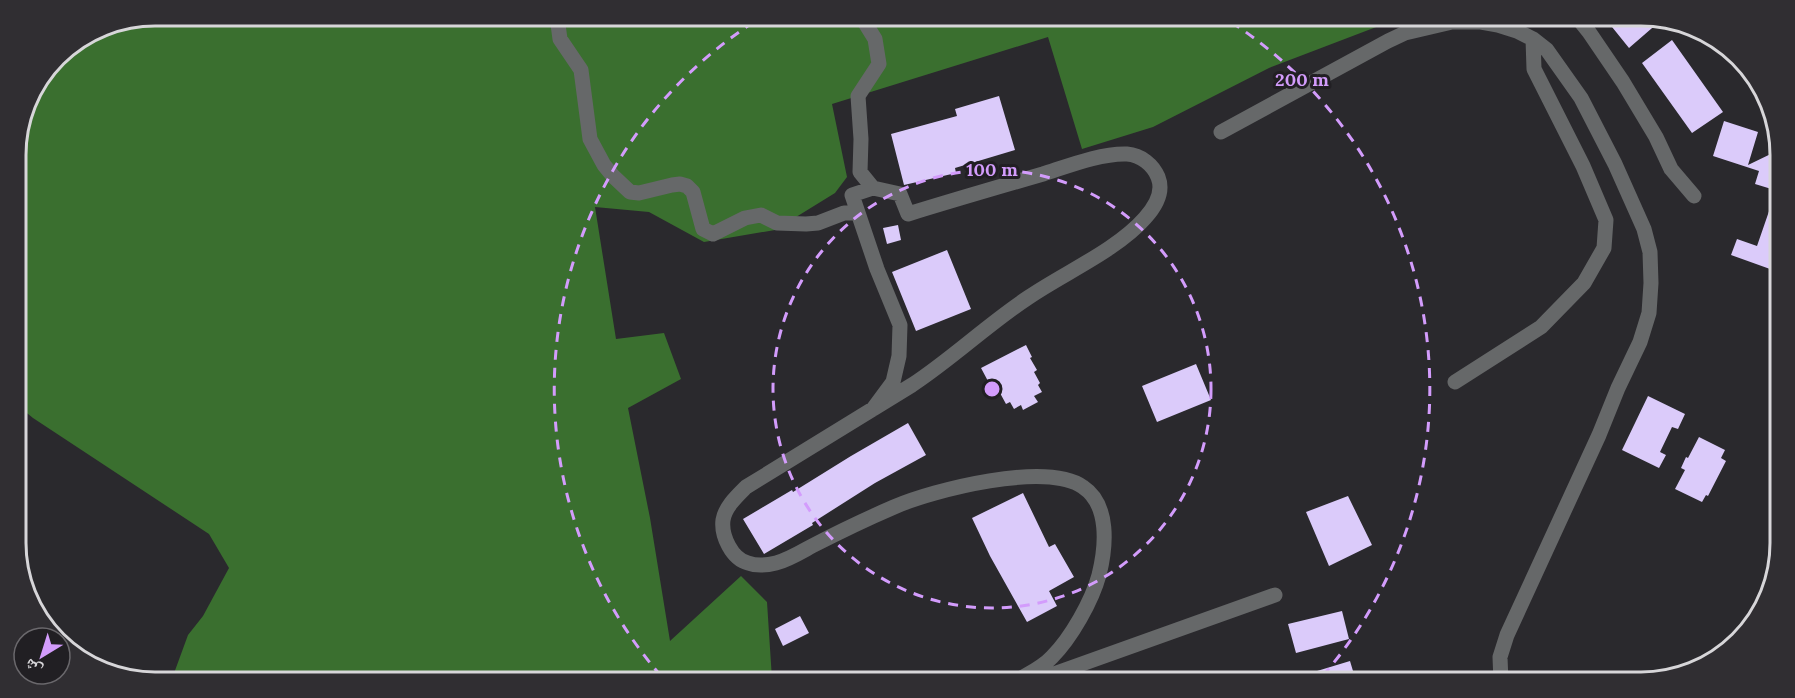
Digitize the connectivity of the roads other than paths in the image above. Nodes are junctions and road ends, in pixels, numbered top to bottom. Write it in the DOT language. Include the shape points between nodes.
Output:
graph roads {
  1 [pos="558,26"];
  2 [pos="867,26"];
  3 [pos="1435,26"];
  4 [pos="1517,26"];
  5 [pos="1585,26"];
  6 [pos="1533,39"];
  7 [pos="1221,132"];
  8 [pos="873,188"];
  9 [pos="1694,196"];
  10 [pos="857,213"];
  11 [pos="1455,382"];
  12 [pos="873,409"];
  13 [pos="1275,595"];
  14 [pos="1033,672"];
  15 [pos="1059,672"];
  16 [pos="1501,672"];
  1 -- 10 [label="street" via="560,39 581,70 590,139 613,176 630,192 687,186 693,192 703,229 713,234 761,214 777,223 806,224"];
  2 -- 8 [label="street" via="875,39 879,64 858,96 860,172"];
  3 -- 7 [label="street" via="1405,33"];
  4 -- 6 [label="street"];
  5 -- 9 [label="street" via="1623,82 1671,169"];
  6 -- 11 [label="street" via="1534,69 1606,220 1604,248 1584,283 1541,327"];
  6 -- 16 [label="street" via="1547,50 1575,89 1615,164 1644,229 1651,283 1640,342 1507,635 1500,657"];
  8 -- 10 [label="street" via="852,195"];
  8 -- 12 [label="street" via="900,194 908,214 1080,162 1129,154 1153,167 1161,190 1155,205 1137,226 988,326 935,370"];
  10 -- 12 [label="street" via="900,325 893,382"];
  12 -- 14 [label="street" via="746,487 723,518 726,541 748,564 774,564 927,495 979,482 1035,477 1071,480 1089,491 1099,506 1103,525 1101,564 1082,614 1062,646"];
  13 -- 15 [label="street"];
}
